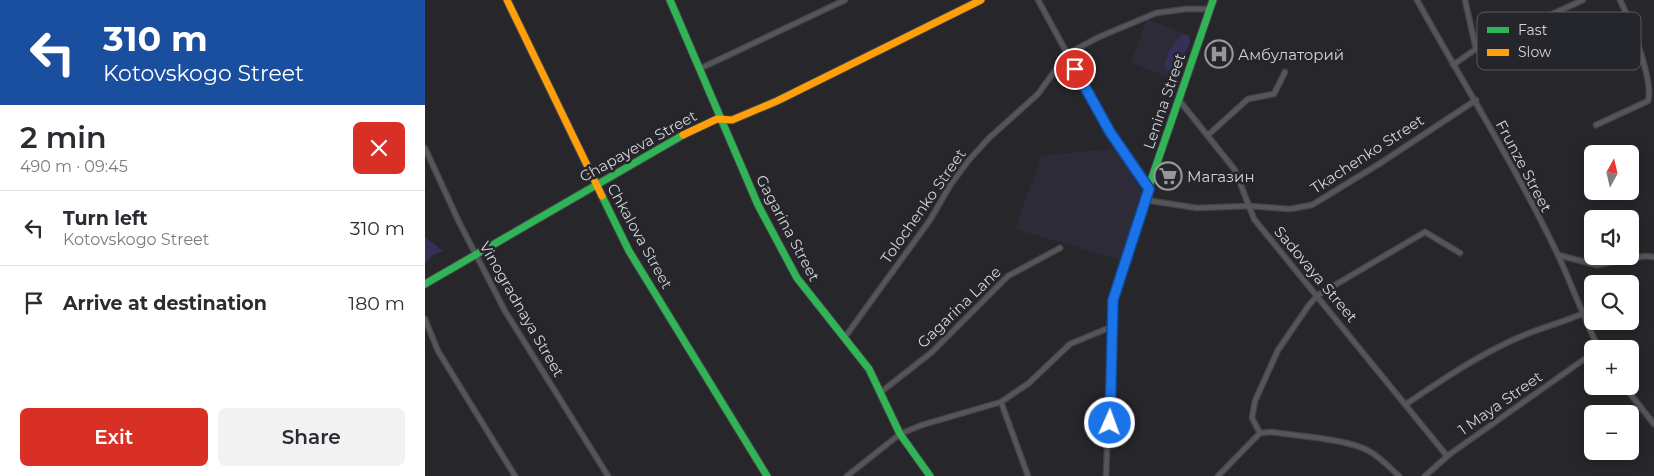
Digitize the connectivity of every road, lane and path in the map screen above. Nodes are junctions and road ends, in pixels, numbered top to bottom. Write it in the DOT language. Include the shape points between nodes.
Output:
graph roads {
  1 [pos="507,0"];
  2 [pos="669,0"];
  3 [pos="845,0"];
  4 [pos="981,0"];
  5 [pos="1038,0"];
  6 [pos="1213,0"];
  7 [pos="1417,0"];
  8 [pos="1465,0"];
  9 [pos="1583,0"];
  10 [pos="1620,0"];
  11 [pos="1209,9"];
  12 [pos="1557,12"];
  13 [pos="1626,12"];
  14 [pos="1641,43"];
  15 [pos="1476,49"];
  16 [pos="1067,54"];
  17 [pos="1453,65"];
  18 [pos="699,69"];
  19 [pos="1285,72"];
  20 [pos="1653,93"];
  21 [pos="1179,100"];
  22 [pos="1476,100"];
  23 [pos="721,119"];
  24 [pos="1596,125"];
  25 [pos="1207,135"];
  26 [pos="425,148"];
  27 [pos="596,185"];
  28 [pos="1149,189"];
  29 [pos="1145,200"];
  30 [pos="1249,206"];
  31 [pos="1060,248"];
  32 [pos="1460,253"];
  33 [pos="476,255"];
  34 [pos="1557,255"];
  35 [pos="1654,257"];
  36 [pos="425,284"];
  37 [pos="1318,295"];
  38 [pos="1582,314"];
  39 [pos="425,319"];
  40 [pos="1111,327"];
  41 [pos="845,337"];
  42 [pos="1595,340"];
  43 [pos="1584,359"];
  44 [pos="881,392"];
  45 [pos="1631,395"];
  46 [pos="1001,402"];
  47 [pos="1406,404"];
  48 [pos="1654,424"];
  49 [pos="1260,433"];
  50 [pos="901,434"];
  51 [pos="1447,456"];
  52 [pos="515,476"];
  53 [pos="608,476"];
  54 [pos="767,476"];
  55 [pos="847,476"];
  56 [pos="930,476"];
  57 [pos="1028,476"];
  58 [pos="1106,476"];
  59 [pos="1218,476"];
  60 [pos="1399,476"];
  61 [pos="1425,476"];
  1 -- 27 [label="street, Chkalova Street"];
  2 -- 18 [label="street, Gagarina Street"];
  3 -- 18 [label="street"];
  4 -- 23 [label="street, Chapayeva Street" via="777,101 732,120"];
  5 -- 16 [label="street"];
  6 -- 11 [label="street, Lenina Street"];
  7 -- 17 [label="street, Frunze Street"];
  8 -- 15 [label="street"];
  9 -- 12 [label="street"];
  10 -- 13 [label="street"];
  11 -- 16 [label="street, Tolochenko Street" via="1156,14"];
  11 -- 21 [label="street, Lenina Street"];
  14 -- 20 [label="street" via="1647,55"];
  15 -- 17 [label="street"];
  16 -- 28 [label="street" via="1110,132"];
  16 -- 41 [label="street, Tolochenko Street" via="1038,94 969,160"];
  17 -- 22 [label="street, Frunze Street"];
  18 -- 23 [label="street, Gagarina Street"];
  19 -- 25 [label="street" via="1274,94 1248,100"];
  20 -- 24 [label="street" via="1648,102"];
  21 -- 25 [label="street, Sadovaya Street"];
  21 -- 28 [label="street, Lenina Street"];
  22 -- 30 [label="street, Tkachenko Street" via="1312,204 1290,209"];
  22 -- 34 [label="street, Frunze Street"];
  23 -- 27 [label="street, Chapayeva Street" via="699,126"];
  23 -- 41 [label="street, Gagarina Street" via="757,205 797,278"];
  25 -- 30 [label="street, Sadovaya Street" via="1235,170"];
  26 -- 33 [label="street, Vinogradnaya Street"];
  27 -- 33 [label="street, Chapayeva Street"];
  27 -- 54 [label="street, Chkalova Street" via="629,251"];
  28 -- 29 [label="street, Lenina Street"];
  29 -- 30 [label="street, Tkachenko Street" via="1197,208"];
  29 -- 40 [label="street, Lenina Street" via="1117,286"];
  30 -- 37 [label="street, Sadovaya Street" via="1254,219"];
  31 -- 44 [label="street, Gagarina Lane" via="1008,276 932,352"];
  32 -- 37 [label="street" via="1425,232"];
  33 -- 36 [label="street, Chapayeva Street"];
  33 -- 53 [label="street, Vinogradnaya Street" via="509,318"];
  34 -- 35 [label="street" via="1597,265"];
  34 -- 38 [label="street, Frunze Street"];
  37 -- 47 [label="street, Sadovaya Street"];
  37 -- 49 [label="street" via="1278,350 1255,401 1252,418"];
  38 -- 42 [label="street, Frunze Street"];
  38 -- 47 [label="street" via="1501,347 1459,369"];
  39 -- 52 [label="street" via="438,351"];
  40 -- 46 [label="street" via="1070,344 1029,383"];
  40 -- 58 [label="street, Lenina Street"];
  41 -- 44 [label="street, Gagarina Street" via="869,369"];
  43 -- 51 [label="street, 1 Maya Street"];
  44 -- 50 [label="street, Gagarina Street"];
  45 -- 48 [label="street"];
  46 -- 50 [label="street"];
  46 -- 57 [label="street"];
  47 -- 51 [label="street, Sadovaya Street"];
  49 -- 59 [label="street"];
  49 -- 60 [label="street" via="1355,445 1383,460"];
  50 -- 55 [label="street"];
  50 -- 56 [label="street, Gagarina Street"];
  51 -- 61 [label="street, 1 Maya Street"];
}
